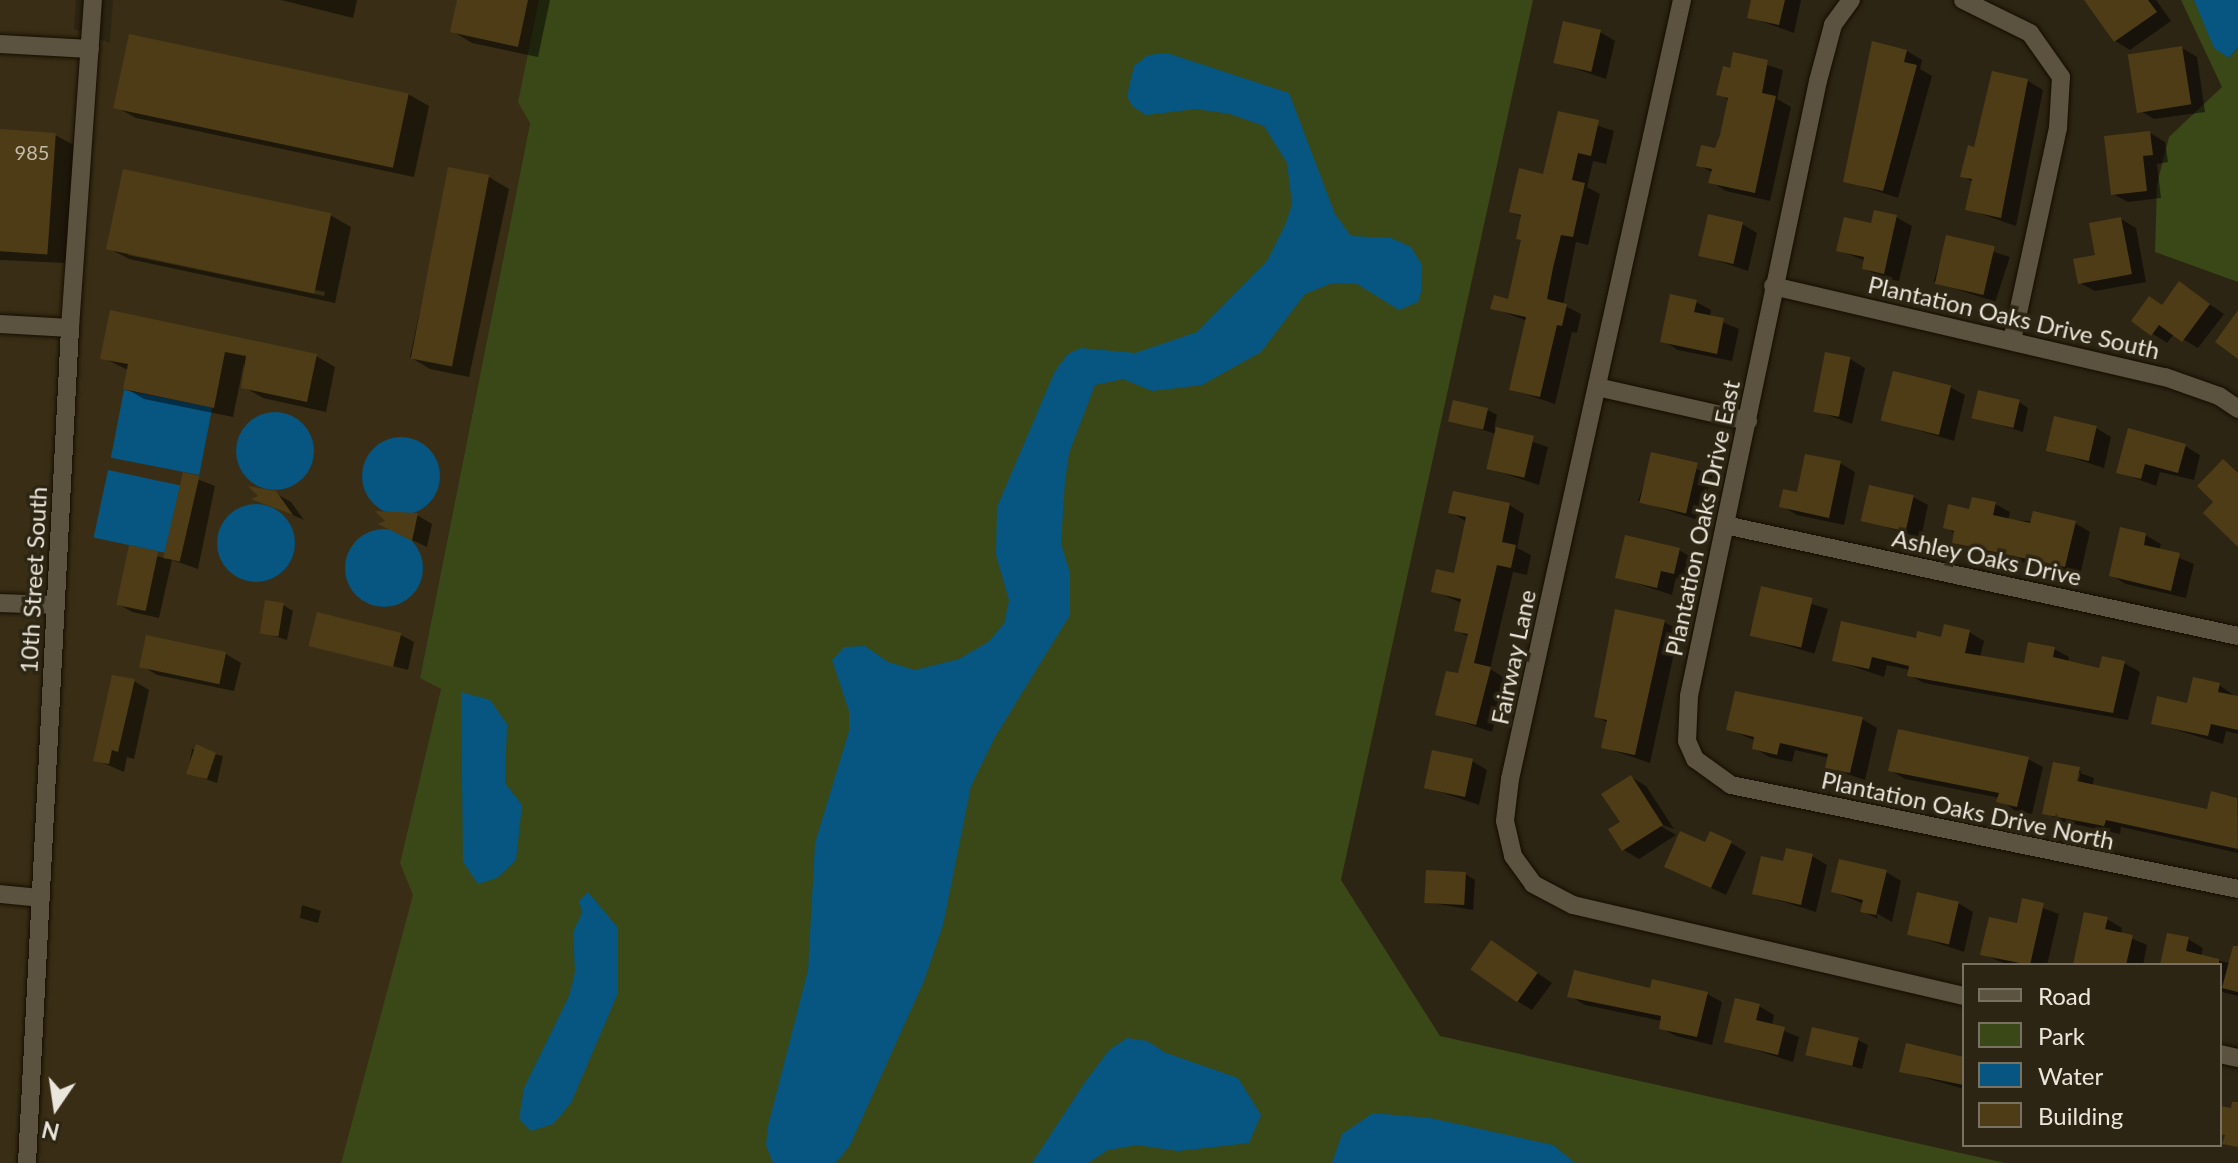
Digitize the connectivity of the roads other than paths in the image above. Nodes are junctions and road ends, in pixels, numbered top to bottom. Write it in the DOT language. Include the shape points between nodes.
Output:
graph roads {
  1 [pos="93,0"];
  2 [pos="1682,0"];
  3 [pos="1963,0"];
  4 [pos="1849,2"];
  5 [pos="0,44"];
  6 [pos="90,49"];
  7 [pos="1773,286"];
  8 [pos="0,324"];
  9 [pos="70,328"];
  10 [pos="2012,341"];
  11 [pos="1597,387"];
  12 [pos="2238,409"];
  13 [pos="1748,421"];
  14 [pos="1725,525"];
  15 [pos="0,603"];
  16 [pos="56,605"];
  17 [pos="2238,636"];
  18 [pos="1695,759"];
  19 [pos="2238,889"];
  20 [pos="0,894"];
  21 [pos="41,898"];
  22 [pos="1962,996"];
  23 [pos="27,1163"];
  1 -- 6 [label="street, 10th Street South"];
  2 -- 11 [label="street, Fairway Lane"];
  3 -- 10 [label="street" via="2030,33 2061,77 2064,95"];
  4 -- 7 [label="street, Plantation Oaks Drive East" via="1833,25 1825,53"];
  5 -- 6 [label="street"];
  6 -- 9 [label="street, 10th Street South"];
  7 -- 10 [label="street, Plantation Oaks Drive South"];
  7 -- 13 [label="street, Plantation Oaks Drive East"];
  8 -- 9 [label="street"];
  9 -- 16 [label="street, 10th Street South"];
  10 -- 12 [label="street, Plantation Oaks Drive South" via="2165,377 2219,396"];
  11 -- 13 [label="street"];
  11 -- 22 [label="street, Fairway Lane" via="1510,779 1505,821 1513,856 1533,884 1573,905"];
  13 -- 14 [label="street, Plantation Oaks Drive East"];
  14 -- 17 [label="street, Ashley Oaks Drive"];
  14 -- 18 [label="street, Plantation Oaks Drive East" via="1684,725"];
  15 -- 16 [label="street"];
  16 -- 21 [label="street, 10th Street South"];
  18 -- 19 [label="street, Plantation Oaks Drive North" via="1731,785"];
  20 -- 21 [label="street"];
  21 -- 23 [label="street, 10th Street South"];
}
